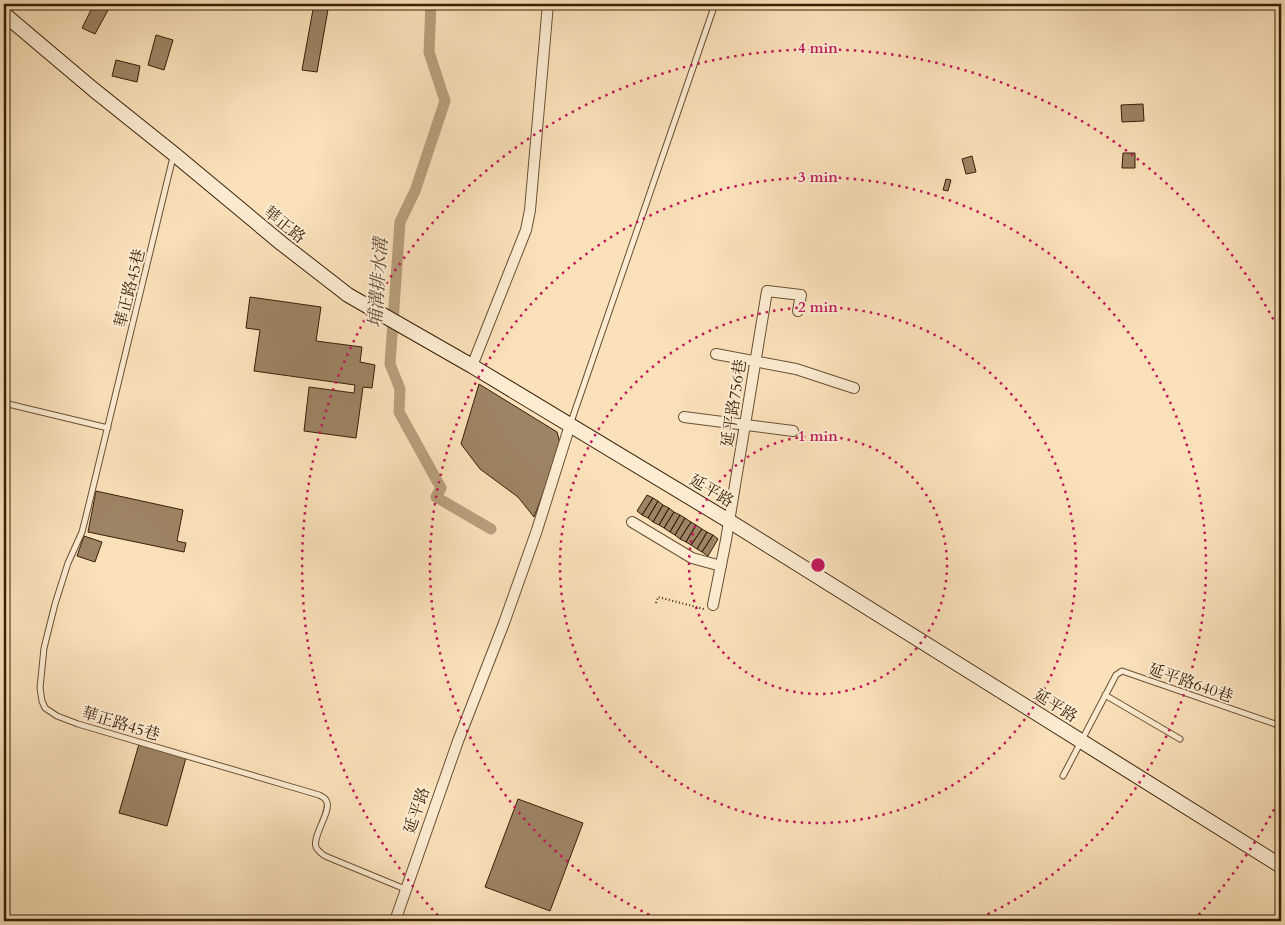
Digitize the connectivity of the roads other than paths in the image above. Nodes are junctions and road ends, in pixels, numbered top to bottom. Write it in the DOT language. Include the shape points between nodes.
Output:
graph roads {
  1 [pos="548,4"];
  2 [pos="714,4"];
  3 [pos="4,14"];
  4 [pos="174,154"];
  5 [pos="798,311"];
  6 [pos="716,354"];
  7 [pos="755,361"];
  8 [pos="472,366"];
  9 [pos="854,388"];
  10 [pos="4,403"];
  11 [pos="684,416"];
  12 [pos="745,424"];
  13 [pos="570,425"];
  14 [pos="108,428"];
  15 [pos="793,431"];
  16 [pos="729,521"];
  17 [pos="632,522"];
  18 [pos="721,566"];
  19 [pos="712,608"];
  20 [pos="1105,696"];
  21 [pos="1281,726"];
  22 [pos="1180,739"];
  23 [pos="1082,742"];
  24 [pos="1063,776"];
  25 [pos="1281,866"];
  26 [pos="405,889"];
  27 [pos="395,921"];
  1 -- 8 [label="street" via="526,230"];
  2 -- 13 [label="lane"];
  3 -- 4 [label="street, 華正路"];
  4 -- 8 [label="street, 華正路" via="348,295"];
  4 -- 14 [label="lane, 華正路45巷"];
  5 -- 7 [label="street, 延平路756巷" via="801,295 767,291"];
  6 -- 7 [label="street"];
  7 -- 9 [label="street" via="796,369"];
  7 -- 12 [label="street, 延平路756巷"];
  8 -- 13 [label="street, 華正路"];
  10 -- 14 [label="lane"];
  11 -- 12 [label="street"];
  12 -- 15 [label="street"];
  12 -- 16 [label="street, 延平路756巷"];
  13 -- 16 [label="street, 延平路"];
  13 -- 26 [label="street, 延平路" via="504,623"];
  14 -- 26 [label="lane, 華正路45巷" via="82,532 60,587 44,648 40,688 45,708 78,724 319,795 327,804 316,841 318,850 325,856"];
  16 -- 18 [label="street, 延平路756巷"];
  16 -- 23 [label="street, 延平路"];
  17 -- 18 [label="street" via="692,558"];
  18 -- 19 [label="street, 延平路756巷"];
  20 -- 21 [label="lane, 延平路640巷" via="1116,675 1122,671"];
  20 -- 22 [label="lane"];
  20 -- 23 [label="lane, 延平路640巷"];
  23 -- 24 [label="lane, 延平路640巷"];
  23 -- 25 [label="street, 延平路"];
  26 -- 27 [label="street, 延平路"];
}
